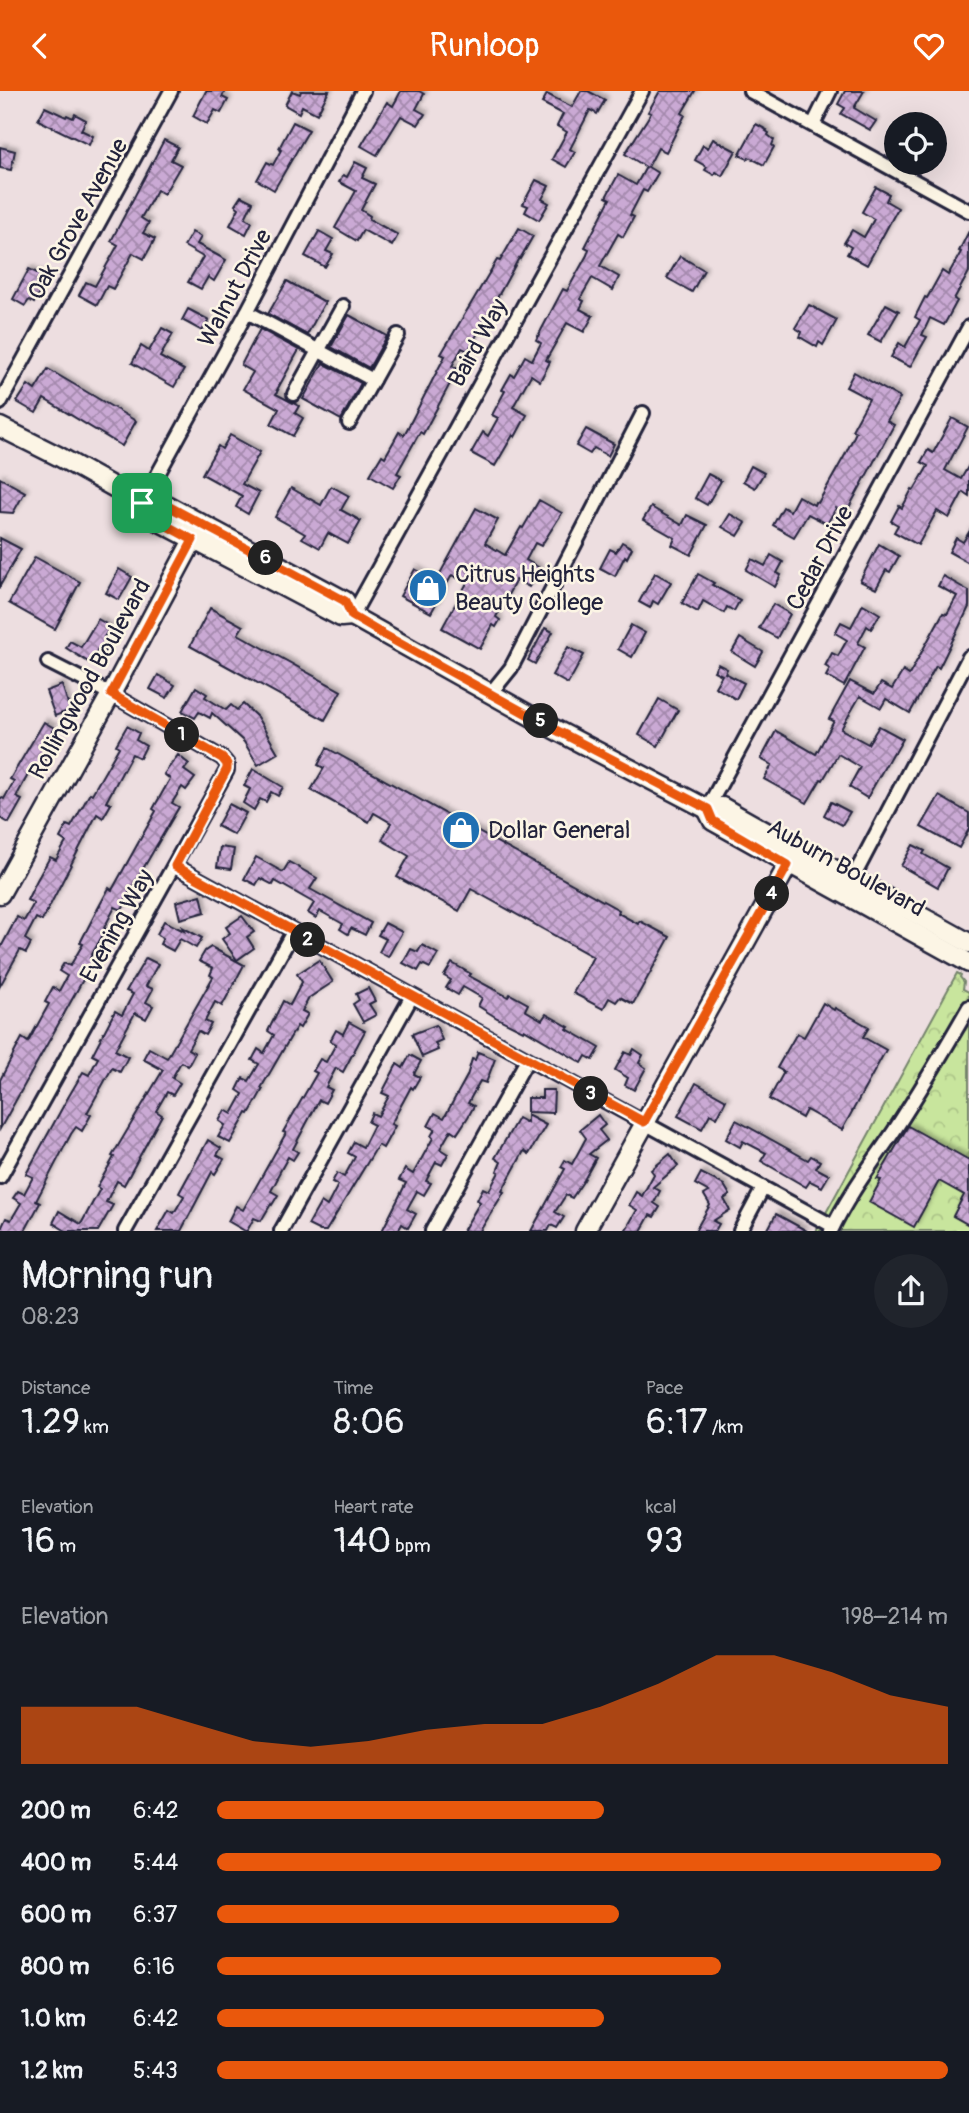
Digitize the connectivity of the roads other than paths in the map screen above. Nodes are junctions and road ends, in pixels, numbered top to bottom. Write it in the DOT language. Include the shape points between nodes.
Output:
graph roads {
  1 [pos="171,91"];
  2 [pos="363,91"];
  3 [pos="642,91"];
  4 [pos="750,91"];
  5 [pos="830,91"];
  6 [pos="813,125"];
  7 [pos="969,212"];
  8 [pos="343,306"];
  9 [pos="247,312"];
  10 [pos="969,327"];
  11 [pos="398,335"];
  12 [pos="318,351"];
  13 [pos="373,380"];
  14 [pos="294,394"];
  15 [pos="0,403"];
  16 [pos="643,413"];
  17 [pos="349,423"];
  18 [pos="0,427"];
  19 [pos="142,503"];
  20 [pos="197,532"];
  21 [pos="352,616"];
  22 [pos="969,657"];
  23 [pos="48,662"];
  24 [pos="111,694"];
  25 [pos="491,694"];
  26 [pos="708,809"];
  27 [pos="788,865"];
  28 [pos="175,866"];
  29 [pos="853,878"];
  30 [pos="0,894"];
  31 [pos="293,932"];
  32 [pos="969,943"];
  33 [pos="969,963"];
  34 [pos="412,996"];
  35 [pos="969,1007"];
  36 [pos="527,1060"];
  37 [pos="644,1122"];
  38 [pos="0,1177"];
  39 [pos="763,1188"];
  40 [pos="832,1228"];
  41 [pos="125,1231"];
  42 [pos="281,1231"];
  43 [pos="432,1231"];
  44 [pos="585,1231"];
  45 [pos="740,1231"];
  1 -- 15 [label="street, Oak Grove Avenue"];
  2 -- 9 [label="street, Walnut Drive"];
  3 -- 21 [label="street, Baird Way"];
  4 -- 6 [label="street"];
  5 -- 6 [label="street"];
  6 -- 7 [label="street"];
  8 -- 12 [label="street"];
  9 -- 12 [label="street"];
  9 -- 19 [label="street, Walnut Drive"];
  10 -- 26 [label="street, Cedar Drive"];
  11 -- 13 [label="street"];
  12 -- 13 [label="street"];
  12 -- 14 [label="street"];
  13 -- 17 [label="street"];
  16 -- 25 [label="street" via="511,668"];
  18 -- 19 [label="main road, Auburn Boulevard"];
  19 -- 20 [label="main road, Auburn Boulevard" via="147,515"];
  20 -- 21 [label="main road, Auburn Boulevard" via="345,601"];
  20 -- 24 [label="main road, Rollingwood Boulevard"];
  21 -- 25 [label="main road, Auburn Boulevard"];
  22 -- 29 [label="street"];
  23 -- 24 [label="street, Evening Way"];
  24 -- 28 [label="street, Evening Way" via="227,764"];
  24 -- 30 [label="main road, Rollingwood Boulevard"];
  25 -- 26 [label="main road, Auburn Boulevard"];
  26 -- 27 [label="main road, Auburn Boulevard" via="713,821"];
  26 -- 29 [label="main road, Auburn Boulevard" via="722,807"];
  27 -- 33 [label="main road, Auburn Boulevard"];
  27 -- 37 [label="main road"];
  28 -- 31 [label="street"];
  28 -- 38 [label="street, Evening Way"];
  29 -- 32 [label="main road, Auburn Boulevard"];
  31 -- 34 [label="street"];
  31 -- 41 [label="street"];
  34 -- 36 [label="street"];
  34 -- 42 [label="street"];
  35 -- 40 [label="street"];
  36 -- 37 [label="street"];
  36 -- 43 [label="street"];
  37 -- 39 [label="street"];
  37 -- 44 [label="main road"];
  39 -- 40 [label="street"];
  39 -- 45 [label="street"];
}
